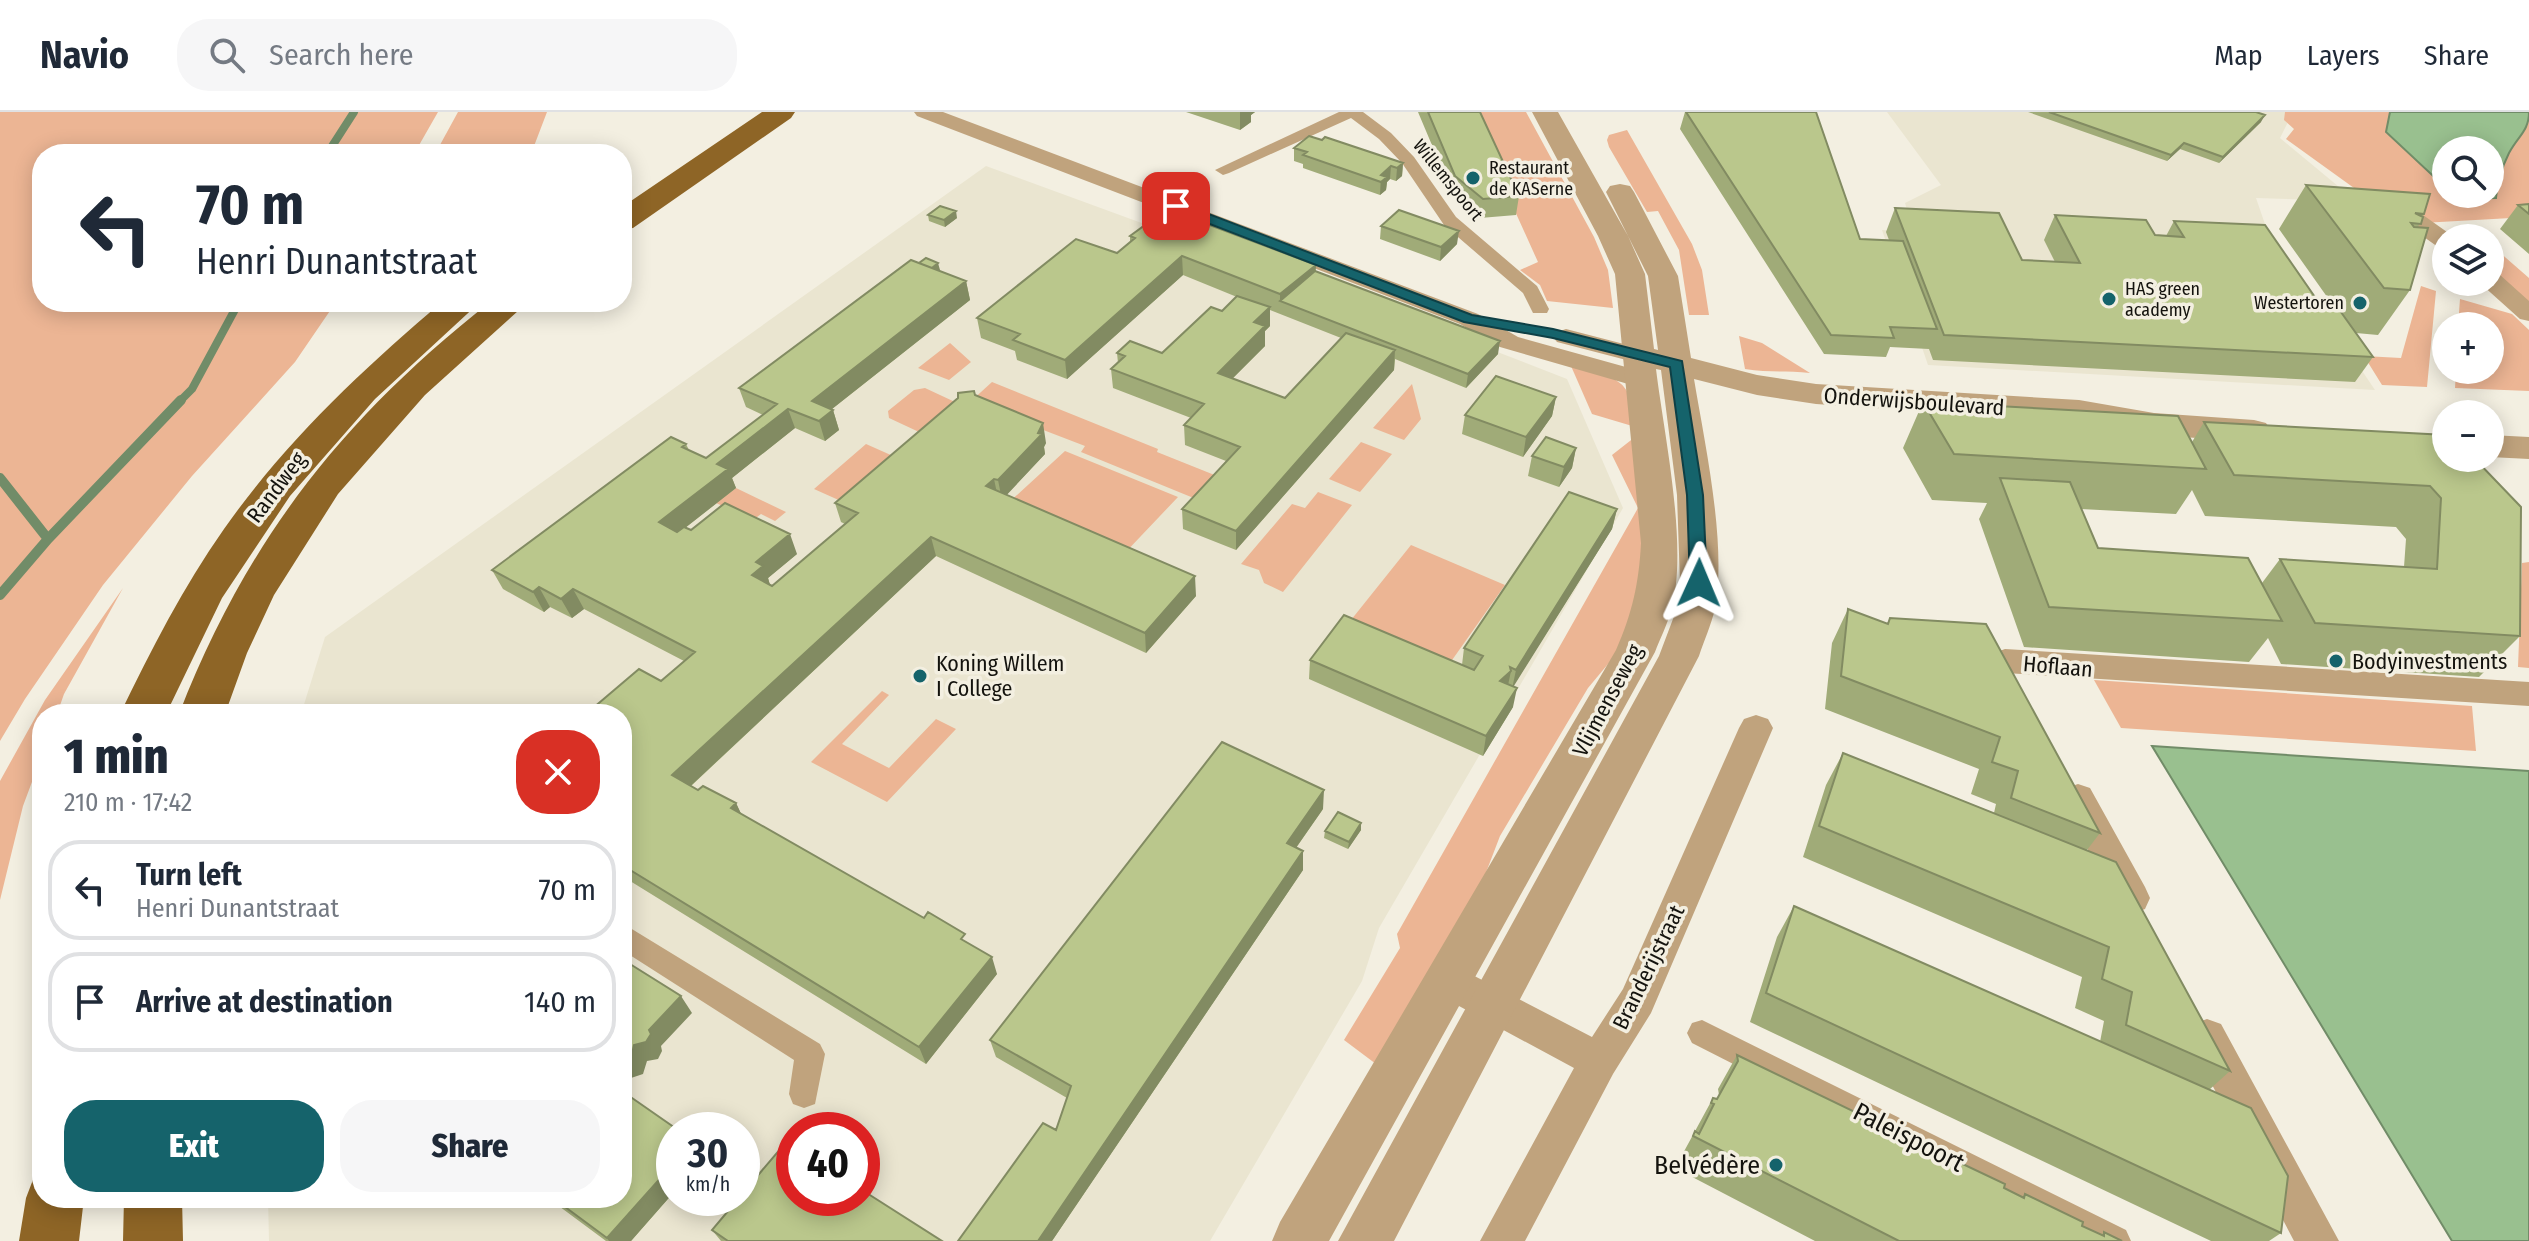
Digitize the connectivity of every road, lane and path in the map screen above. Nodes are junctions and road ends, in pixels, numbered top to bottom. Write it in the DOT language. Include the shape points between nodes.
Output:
graph roads {
  1 [pos="735,112"];
  2 [pos="781,112"];
  3 [pos="924,112"];
  4 [pos="1352,112"];
  5 [pos="1545,112"];
  6 [pos="1606,166"];
  7 [pos="1223,170"];
  8 [pos="632,184"];
  9 [pos="632,214"];
  10 [pos="2415,220"];
  11 [pos="2432,232"];
  12 [pos="2504,292"];
  13 [pos="1540,309"];
  14 [pos="451,312"];
  15 [pos="498,312"];
  16 [pos="2529,314"];
  17 [pos="1640,368"];
  18 [pos="1679,377"];
  19 [pos="2293,433"];
  20 [pos="2504,447"];
  21 [pos="2529,448"];
  22 [pos="2529,694"];
  23 [pos="2027,703"];
  24 [pos="147,704"];
  25 [pos="206,704"];
  26 [pos="1756,728"];
  27 [pos="2064,772"];
  28 [pos="2146,923"];
  29 [pos="632,941"];
  30 [pos="1446,980"];
  31 [pos="1491,1005"];
  32 [pos="2190,1006"];
  33 [pos="1702,1033"];
  34 [pos="1599,1061"];
  35 [pos="804,1094"];
  36 [pos="54,1208"];
  37 [pos="153,1208"];
  38 [pos="49,1241"];
  39 [pos="153,1241"];
  40 [pos="1299,1241"];
  41 [pos="1365,1241"];
  42 [pos="1502,1241"];
  43 [pos="2115,1241"];
  44 [pos="2317,1241"];
  1 -- 8 [label="main road"];
  2 -- 9 [label="main road"];
  3 -- 17 [label="street" via="1469,319 1509,342"];
  4 -- 7 [label="street, Willemspoort"];
  4 -- 13 [label="street, Willemspoort" via="1408,160 1450,221 1531,290"];
  5 -- 17 [label="street, Vlijmenseweg" via="1630,274"];
  6 -- 18 [label="street, Vlijmenseweg" via="1663,276"];
  10 -- 11 [label="street"];
  12 -- 16 [label="street"];
  14 -- 24 [label="main road, Randweg" via="342,410 266,499 193,609"];
  15 -- 25 [label="main road, Randweg" via="413,386 321,487 231,640"];
  17 -- 18 [label="street, Onderwijsboulevard"];
  17 -- 30 [label="street, Vlijmenseweg" via="1659,543 1652,611 1603,712"];
  18 -- 19 [label="street, Onderwijsboulevard" via="1768,408 1857,420 2040,430 2154,424"];
  18 -- 31 [label="street, Vlijmenseweg" via="1699,545 1699,583 1688,635"];
  20 -- 21 [label="street"];
  22 -- 23 [label="street, Hoflaan" via="2005,661"];
  26 -- 34 [label="street, Branderijstraat" via="1637,1001"];
  27 -- 28 [label="street"];
  29 -- 35 [label="street" via="810,1054"];
  30 -- 31 [label="street"];
  30 -- 40 [label="street, Vlijmenseweg"];
  31 -- 34 [label="street"];
  31 -- 41 [label="street, Vlijmenseweg"];
  32 -- 44 [label="street"];
  33 -- 43 [label="street, Paleispoort"];
  34 -- 42 [label="street, Branderijstraat"];
  36 -- 38 [label="main road"];
  37 -- 39 [label="main road"];
}
